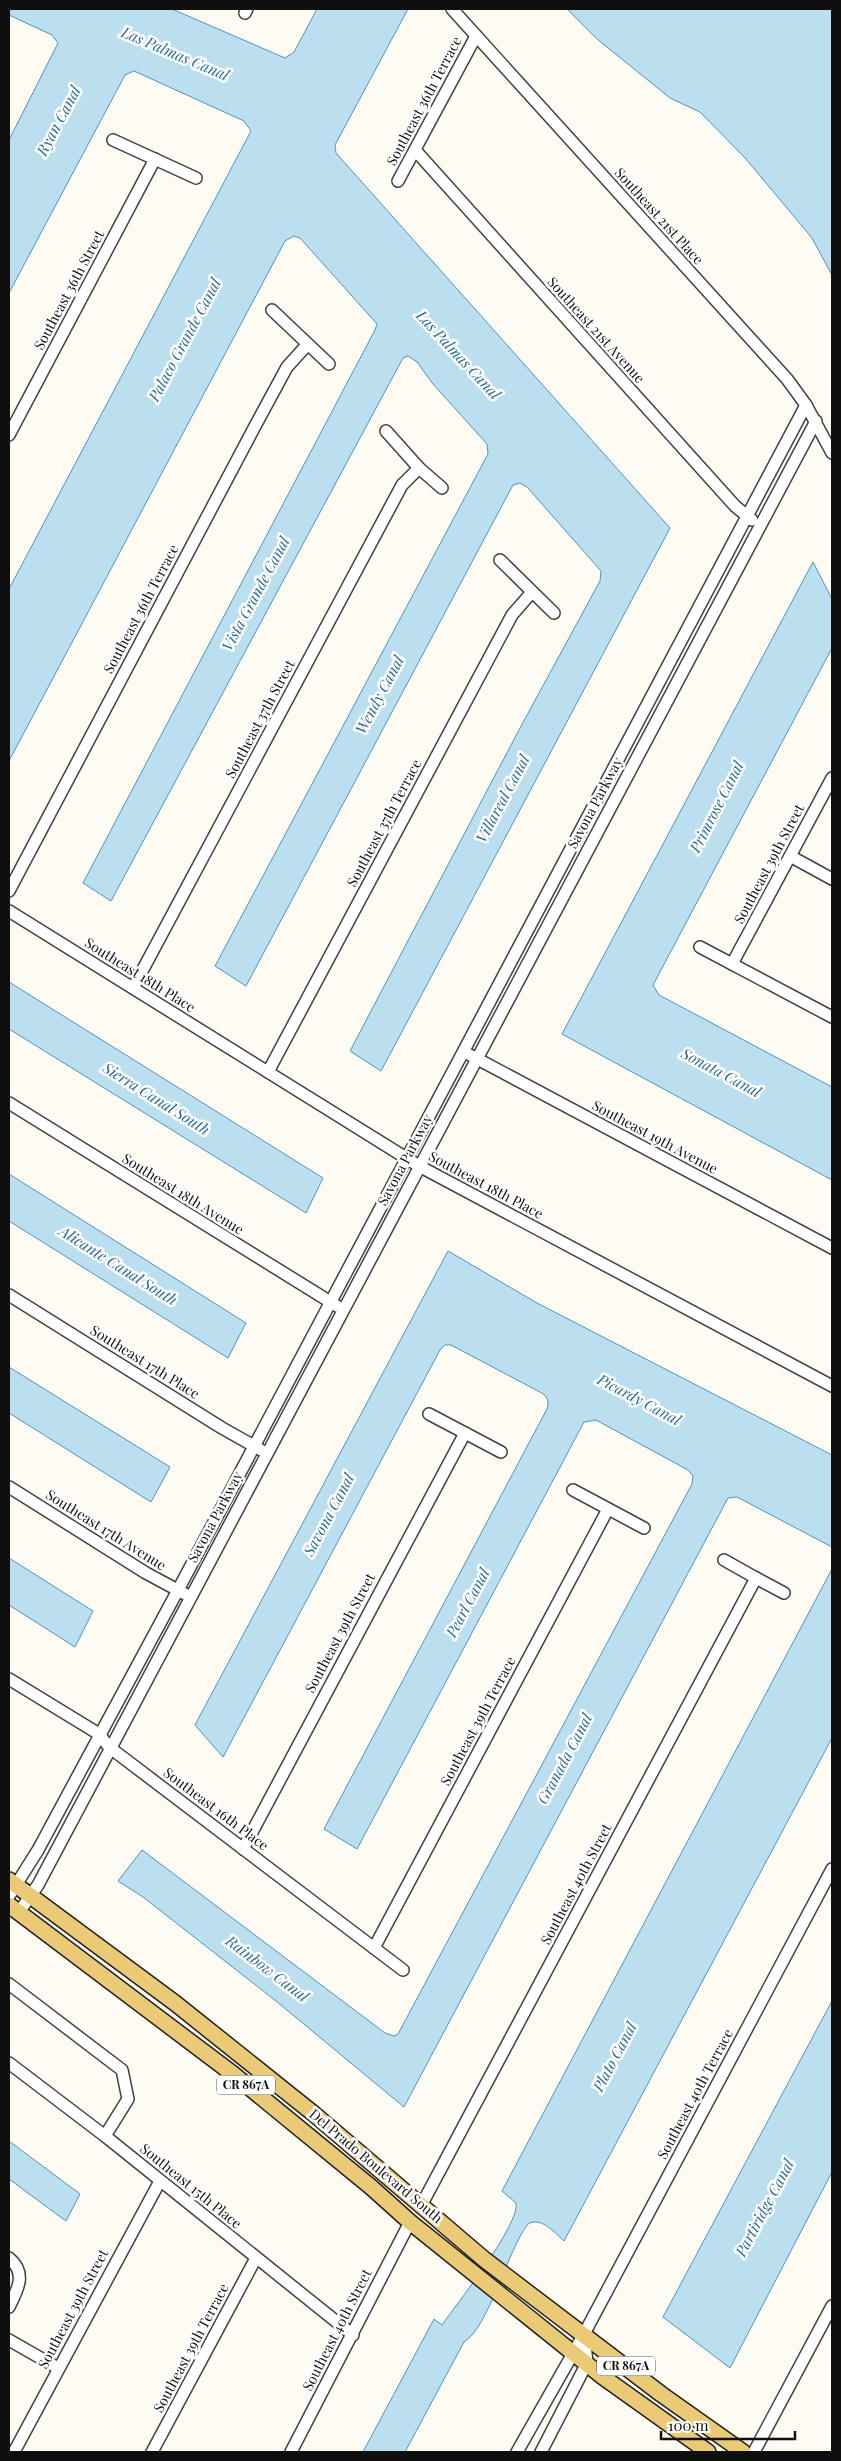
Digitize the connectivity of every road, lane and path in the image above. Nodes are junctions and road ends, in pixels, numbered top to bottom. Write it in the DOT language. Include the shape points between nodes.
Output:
graph roads {
  1 [pos="452,9"];
  2 [pos="476,36"];
  3 [pos="113,140"];
  4 [pos="415,150"];
  5 [pos="155,159"];
  6 [pos="196,178"];
  7 [pos="398,181"];
  8 [pos="272,310"];
  9 [pos="307,345"];
  10 [pos="329,364"];
  11 [pos="806,406"];
  12 [pos="816,421"];
  13 [pos="386,431"];
  14 [pos="9,435"];
  15 [pos="832,453"];
  16 [pos="419,468"];
  17 [pos="442,488"];
  18 [pos="746,517"];
  19 [pos="760,525"];
  20 [pos="500,560"];
  21 [pos="532,592"];
  22 [pos="554,613"];
  23 [pos="832,778"];
  24 [pos="592,809"];
  25 [pos="605,817"];
  26 [pos="790,856"];
  27 [pos="832,879"];
  28 [pos="9,891"];
  29 [pos="9,910"];
  30 [pos="700,947"];
  31 [pos="732,964"];
  32 [pos="133,988"];
  33 [pos="832,1017"];
  34 [pos="464,1052"];
  35 [pos="476,1059"];
  36 [pos="268,1072"];
  37 [pos="9,1103"];
  38 [pos="408,1158"];
  39 [pos="419,1166"];
  40 [pos="832,1248"];
  41 [pos="9,1295"];
  42 [pos="331,1302"];
  43 [pos="342,1310"];
  44 [pos="832,1386"];
  45 [pos="429,1414"];
  46 [pos="465,1433"];
  47 [pos="254,1446"];
  48 [pos="501,1452"];
  49 [pos="266,1453"];
  50 [pos="9,1487"];
  51 [pos="572,1490"];
  52 [pos="608,1509"];
  53 [pos="644,1528"];
  54 [pos="724,1560"];
  55 [pos="756,1578"];
  56 [pos="178,1590"];
  57 [pos="784,1594"];
  58 [pos="189,1596"];
  59 [pos="9,1679"];
  60 [pos="99,1734"];
  61 [pos="109,1747"];
  62 [pos="243,1848"];
  63 [pos="832,1869"];
  64 [pos="11,1887"];
  65 [pos="30,1896"];
  66 [pos="14,1909"];
  67 [pos="374,1948"];
  68 [pos="403,1970"];
  69 [pos="9,1984"];
  70 [pos="9,2063"];
  71 [pos="105,2136"];
  72 [pos="160,2181"];
  73 [pos="390,2204"];
  74 [pos="422,2204"];
  75 [pos="410,2222"];
  76 [pos="445,2224"];
  77 [pos="9,2258"];
  78 [pos="256,2258"];
  79 [pos="832,2306"];
  80 [pos="9,2307"];
  81 [pos="584,2334"];
  82 [pos="352,2336"];
  83 [pos="9,2340"];
  84 [pos="573,2352"];
  85 [pos="587,2363"];
  86 [pos="58,2368"];
  87 [pos="14,2452"];
  88 [pos="152,2452"];
  89 [pos="291,2452"];
  90 [pos="517,2452"];
  91 [pos="541,2452"];
  92 [pos="708,2452"];
  93 [pos="743,2452"];
  94 [pos="754,2452"];
  1 -- 2 [label="street, Southeast 21st Place"];
  2 -- 4 [label="street, Southeast 36th Terrace"];
  2 -- 11 [label="street, Southeast 21st Place" via="787,379"];
  3 -- 5 [label="street"];
  4 -- 7 [label="street, Southeast 36th Terrace"];
  4 -- 18 [label="street, Southeast 21st Avenue"];
  5 -- 6 [label="street"];
  5 -- 14 [label="street, Southeast 36th Street"];
  8 -- 9 [label="street"];
  9 -- 10 [label="street"];
  9 -- 28 [label="street, Southeast 36th Terrace" via="290,362"];
  11 -- 12 [label="street, Southeast 21st Place"];
  11 -- 18 [label="street, Savona Parkway"];
  12 -- 15 [label="street, Southeast 21st Place"];
  12 -- 19 [label="street, Savona Parkway"];
  13 -- 16 [label="street"];
  16 -- 17 [label="street"];
  16 -- 32 [label="street, Southeast 37th Street" via="402,485"];
  18 -- 19 [label="street, Southeast 21st Avenue"];
  18 -- 24 [label="street, Savona Parkway"];
  19 -- 25 [label="street, Savona Parkway"];
  20 -- 21 [label="street"];
  21 -- 22 [label="street"];
  21 -- 36 [label="street, Southeast 37th Terrace" via="512,615"];
  23 -- 26 [label="street, Southeast 39th Street"];
  24 -- 25 [label="street"];
  24 -- 34 [label="street, Savona Parkway"];
  25 -- 35 [label="street, Savona Parkway"];
  26 -- 27 [label="street"];
  26 -- 31 [label="street, Southeast 39th Street"];
  29 -- 32 [label="street, Southeast 18th Place"];
  30 -- 31 [label="street"];
  31 -- 33 [label="street"];
  32 -- 36 [label="street, Southeast 18th Place"];
  34 -- 35 [label="street, Southeast 19th Avenue"];
  34 -- 38 [label="street, Savona Parkway"];
  35 -- 39 [label="street, Savona Parkway"];
  35 -- 40 [label="street, Southeast 19th Avenue"];
  36 -- 38 [label="street, Southeast 18th Place"];
  37 -- 42 [label="street, Southeast 18th Avenue"];
  38 -- 39 [label="street, Southeast 18th Place"];
  38 -- 42 [label="street, Savona Parkway"];
  39 -- 43 [label="street, Savona Parkway"];
  39 -- 44 [label="street, Southeast 18th Place"];
  41 -- 47 [label="street, Southeast 17th Place"];
  42 -- 43 [label="street, Southeast 18th Avenue"];
  42 -- 47 [label="street, Savona Parkway"];
  43 -- 49 [label="street, Savona Parkway"];
  45 -- 46 [label="street"];
  46 -- 48 [label="street"];
  46 -- 62 [label="street, Southeast 39th Street"];
  47 -- 49 [label="street, Southeast 17th Place"];
  47 -- 56 [label="street, Savona Parkway"];
  49 -- 58 [label="street, Savona Parkway"];
  50 -- 56 [label="street, Southeast 17th Avenue"];
  51 -- 52 [label="street"];
  52 -- 53 [label="street"];
  52 -- 67 [label="street, Southeast 39th Terrace"];
  54 -- 55 [label="street"];
  55 -- 57 [label="street"];
  55 -- 74 [label="street, Southeast 40th Street"];
  56 -- 58 [label="street, Southeast 17th Avenue"];
  56 -- 60 [label="street, Savona Parkway"];
  58 -- 61 [label="street, Savona Parkway"];
  59 -- 60 [label="street, Southeast 16th Place"];
  60 -- 61 [label="street, Southeast 16th Place"];
  60 -- 64 [label="street, Savona Parkway" via="38,1850"];
  61 -- 62 [label="street, Southeast 16th Place"];
  61 -- 65 [label="street, Savona Parkway"];
  62 -- 67 [label="street, Southeast 16th Place"];
  63 -- 81 [label="street, Southeast 40th Terrace"];
  64 -- 65 [label="main road, Del Prado Boulevard South / CR 867A"];
  65 -- 66 [label="street, Savona Parkway"];
  65 -- 74 [label="main road, Del Prado Boulevard South / CR 867A" via="175,2003"];
  66 -- 73 [label="main road, Del Prado Boulevard South / CR 867A" via="228,2071"];
  67 -- 68 [label="street, Southeast 16th Place"];
  69 -- 71 [label="street" via="122,2070 128,2099"];
  70 -- 71 [label="street, Southeast 15th Place"];
  71 -- 72 [label="street, Southeast 15th Place"];
  72 -- 78 [label="street, Southeast 15th Place"];
  72 -- 86 [label="street, Southeast 39th Street"];
  73 -- 74 [label="main road" via="408,2207"];
  73 -- 75 [label="main road, Del Prado Boulevard South / CR 867A"];
  74 -- 76 [label="main road, Del Prado Boulevard South / CR 867A"];
  75 -- 76 [label="main road"];
  75 -- 82 [label="street, Southeast 40th Street"];
  75 -- 84 [label="main road, Del Prado Boulevard South / CR 867A"];
  76 -- 81 [label="main road, Del Prado Boulevard South / CR 867A" via="486,2260"];
  77 -- 80 [label="street" via="17,2265 20,2277 19,2287"];
  78 -- 82 [label="street, Southeast 15th Place"];
  78 -- 88 [label="street, Southeast 39th Terrace"];
  79 -- 94 [label="street"];
  81 -- 84 [label="street, Southeast 40th Terrace"];
  81 -- 85 [label="street"];
  81 -- 93 [label="main road, Del Prado Boulevard South / CR 867A"];
  82 -- 89 [label="street, Southeast 40th Street"];
  83 -- 86 [label="street"];
  84 -- 85 [label="main road, Del Prado Boulevard South / CR 867A"];
  84 -- 90 [label="street, Southeast 40th Terrace"];
  85 -- 91 [label="street"];
  85 -- 92 [label="main road, Del Prado Boulevard South / CR 867A"];
  86 -- 87 [label="street, Southeast 39th Street"];
}
